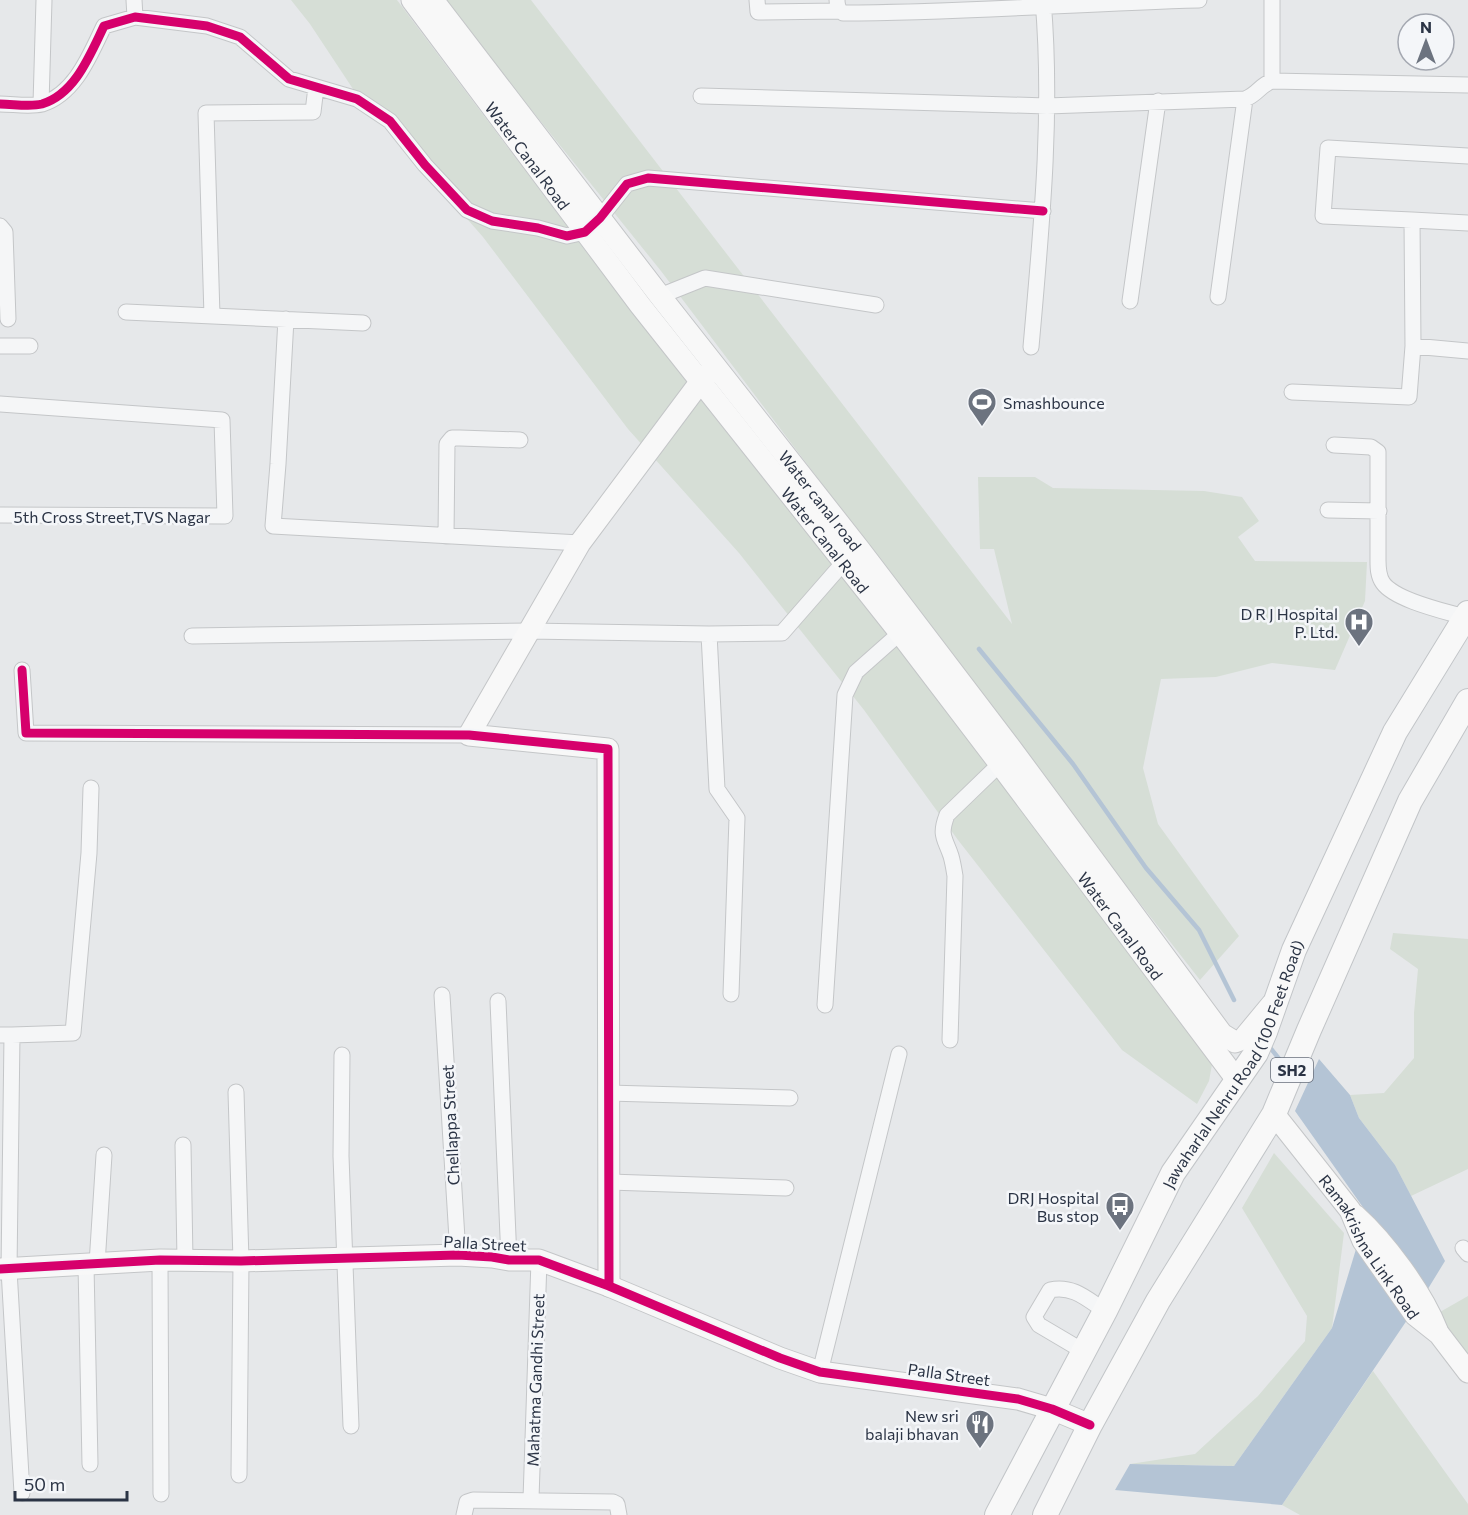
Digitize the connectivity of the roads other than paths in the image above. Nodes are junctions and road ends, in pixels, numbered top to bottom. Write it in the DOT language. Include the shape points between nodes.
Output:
graph roads {
  1 [pos="44,0"];
  2 [pos="135,0"];
  3 [pos="412,0"];
  4 [pos="1199,0"];
  5 [pos="1272,0"];
  6 [pos="441,2"];
  7 [pos="1044,3"];
  8 [pos="757,6"];
  9 [pos="838,6"];
  10 [pos="135,16"];
  11 [pos="1272,81"];
  12 [pos="1468,85"];
  13 [pos="316,87"];
  14 [pos="701,96"];
  15 [pos="1245,99"];
  16 [pos="1158,101"];
  17 [pos="0,104"];
  18 [pos="41,105"];
  19 [pos="1047,106"];
  20 [pos="1468,156"];
  21 [pos="1043,211"];
  22 [pos="1412,220"];
  23 [pos="1468,223"];
  24 [pos="593,225"];
  25 [pos="0,226"];
  26 [pos="660,296"];
  27 [pos="1218,297"];
  28 [pos="1130,302"];
  29 [pos="876,305"];
  30 [pos="126,312"];
  31 [pos="212,316"];
  32 [pos="8,319"];
  33 [pos="286,319"];
  34 [pos="363,323"];
  35 [pos="0,346"];
  36 [pos="30,346"];
  37 [pos="1413,346"];
  38 [pos="1031,347"];
  39 [pos="1468,351"];
  40 [pos="716,366"];
  41 [pos="700,381"];
  42 [pos="1292,392"];
  43 [pos="0,404"];
  44 [pos="520,440"];
  45 [pos="1334,445"];
  46 [pos="1328,510"];
  47 [pos="1379,511"];
  48 [pos="0,516"];
  49 [pos="446,536"];
  50 [pos="580,543"];
  51 [pos="852,556"];
  52 [pos="1466,615"];
  53 [pos="529,631"];
  54 [pos="900,633"];
  55 [pos="709,634"];
  56 [pos="192,636"];
  57 [pos="22,670"];
  58 [pos="1468,701"];
  59 [pos="469,735"];
  60 [pos="1006,757"];
  61 [pos="91,788"];
  62 [pos="731,994"];
  63 [pos="442,995"];
  64 [pos="1275,1000"];
  65 [pos="498,1001"];
  66 [pos="825,1005"];
  67 [pos="6,1035"];
  68 [pos="950,1040"];
  69 [pos="899,1054"];
  70 [pos="342,1055"];
  71 [pos="1237,1080"];
  72 [pos="236,1092"];
  73 [pos="608,1093"];
  74 [pos="790,1098"];
  75 [pos="1274,1114"];
  76 [pos="183,1145"];
  77 [pos="104,1155"];
  78 [pos="610,1182"];
  79 [pos="786,1188"];
  80 [pos="458,1255"];
  81 [pos="345,1259"];
  82 [pos="160,1260"];
  83 [pos="185,1260"];
  84 [pos="509,1260"];
  85 [pos="539,1260"];
  86 [pos="241,1261"];
  87 [pos="92,1264"];
  88 [pos="5,1269"];
  89 [pos="609,1286"];
  90 [pos="1105,1311"];
  91 [pos="1083,1351"];
  92 [pos="820,1372"];
  93 [pos="1468,1372"];
  94 [pos="1052,1409"];
  95 [pos="1090,1425"];
  96 [pos="351,1426"];
  97 [pos="90,1464"];
  98 [pos="239,1475"];
  99 [pos="22,1493"];
  100 [pos="161,1494"];
  101 [pos="531,1499"];
  102 [pos="623,1512"];
  103 [pos="465,1515"];
  104 [pos="997,1515"];
  105 [pos="1045,1515"];
  1 -- 18 [label="street"];
  2 -- 10 [label="street"];
  3 -- 24 [label="main road, Water Canal Road" via="570,208"];
  4 -- 7 [label="street"];
  5 -- 11 [label="street"];
  6 -- 24 [label="main road, Water canal road"];
  7 -- 9 [label="street" via="889,12"];
  7 -- 19 [label="street"];
  8 -- 9 [label="street"];
  10 -- 13 [label="street" via="207,26 240,37 289,79"];
  10 -- 18 [label="street" via="104,26 87,62 63,94"];
  11 -- 12 [label="street"];
  11 -- 15 [label="street"];
  13 -- 24 [label="street" via="357,99 390,121 467,210 492,221 567,236"];
  13 -- 31 [label="street" via="313,112 206,113"];
  14 -- 19 [label="street"];
  15 -- 16 [label="street"];
  15 -- 27 [label="street"];
  16 -- 19 [label="street"];
  16 -- 28 [label="street"];
  17 -- 18 [label="street"];
  19 -- 21 [label="street"];
  20 -- 22 [label="street" via="1328,148 1323,216"];
  21 -- 24 [label="street" via="648,178 627,184"];
  21 -- 38 [label="street"];
  22 -- 23 [label="street"];
  22 -- 37 [label="street"];
  24 -- 26 [label="main road, Water canal road"];
  24 -- 41 [label="main road, Water Canal Road"];
  25 -- 32 [label="street" via="5,232"];
  26 -- 29 [label="street" via="705,278"];
  26 -- 40 [label="main road, Water canal road"];
  30 -- 31 [label="street"];
  31 -- 33 [label="street"];
  33 -- 34 [label="street"];
  33 -- 49 [label="street" via="273,526"];
  35 -- 36 [label="street"];
  37 -- 39 [label="street"];
  37 -- 42 [label="street" via="1409,397"];
  40 -- 41 [label="main road"];
  40 -- 51 [label="main road, Water canal road"];
  41 -- 50 [label="main road"];
  41 -- 51 [label="main road, Water Canal Road"];
  43 -- 48 [label="street, 5th Cross Street,TVS Nagar" via="222,420 225,516"];
  44 -- 49 [label="street" via="452,438 447,444"];
  45 -- 47 [label="street" via="1371,447 1378,452"];
  46 -- 47 [label="street"];
  47 -- 52 [label="street" via="1378,574 1386,587"];
  49 -- 50 [label="street"];
  50 -- 53 [label="main road"];
  51 -- 54 [label="main road, Water Canal Road"];
  51 -- 55 [label="street" via="782,633"];
  51 -- 60 [label="main road, Water canal road"];
  52 -- 64 [label="main road, Jawaharlal Nehru Road (100 Feet Road) / SH2" via="1395,732 1294,950"];
  53 -- 55 [label="street"];
  53 -- 56 [label="street"];
  53 -- 59 [label="main road"];
  54 -- 60 [label="main road, Water Canal Road"];
  54 -- 66 [label="street" via="856,672 845,695"];
  55 -- 62 [label="street" via="717,789 736,818"];
  57 -- 59 [label="street" via="26,733"];
  58 -- 75 [label="main road, SH2" via="1410,801"];
  59 -- 73 [label="main road" via="608,749"];
  60 -- 64 [label="main road, Water canal road" via="1222,1034 1235,1042 1243,1039"];
  60 -- 68 [label="street" via="947,815 942,827 955,876"];
  60 -- 71 [label="main road, Water Canal Road"];
  61 -- 67 [label="street" via="73,1034"];
  63 -- 80 [label="street, Chellappa Street"];
  64 -- 71 [label="main road, Jawaharlal Nehru Road (100 Feet Road) / SH2" via="1256,1053"];
  65 -- 84 [label="street"];
  67 -- 88 [label="street"];
  69 -- 92 [label="street"];
  70 -- 81 [label="street"];
  71 -- 90 [label="main road, Jawaharlal Nehru Road (100 Feet Road) / SH2" via="1173,1173"];
  72 -- 86 [label="street"];
  73 -- 74 [label="street"];
  73 -- 78 [label="main road"];
  75 -- 93 [label="main road, Ramakrishna Link Road" via="1350,1210"];
  75 -- 95 [label="main road, SH2" via="1158,1301"];
  76 -- 83 [label="street"];
  77 -- 87 [label="street"];
  78 -- 79 [label="street"];
  78 -- 89 [label="main road"];
  80 -- 81 [label="main road, Palla Street"];
  80 -- 84 [label="main road, Palla Street"];
  81 -- 86 [label="main road, Palla Street"];
  81 -- 96 [label="street"];
  82 -- 83 [label="main road, Palla Street"];
  82 -- 87 [label="main road, Palla Street"];
  82 -- 100 [label="street"];
  83 -- 86 [label="main road, Palla Street"];
  84 -- 85 [label="main road, Palla Street"];
  85 -- 89 [label="main road, Palla Street"];
  85 -- 101 [label="street, Mahatma Gandhi Street"];
  86 -- 98 [label="street"];
  87 -- 88 [label="main road, Palla Street"];
  87 -- 97 [label="street"];
  88 -- 99 [label="street"];
  89 -- 92 [label="main road, Palla Street"];
  90 -- 91 [label="main road, Jawaharlal Nehru Road (100 Feet Road) / SH2"];
  90 -- 91 [label="street" via="1072,1290 1061,1288 1050,1290 1039,1306 1034,1317 1039,1324"];
  91 -- 94 [label="main road, Jawaharlal Nehru Road (100 Feet Road) / SH2"];
  92 -- 94 [label="main road, Palla Street" via="1018,1399"];
  94 -- 95 [label="main road, Palla Street"];
  94 -- 104 [label="main road, Jawaharlal Nehru Road (100 Feet Road) / SH2"];
  95 -- 105 [label="main road, SH2"];
  101 -- 102 [label="street" via="613,1502"];
  101 -- 103 [label="street" via="473,1500 467,1502"];
}
